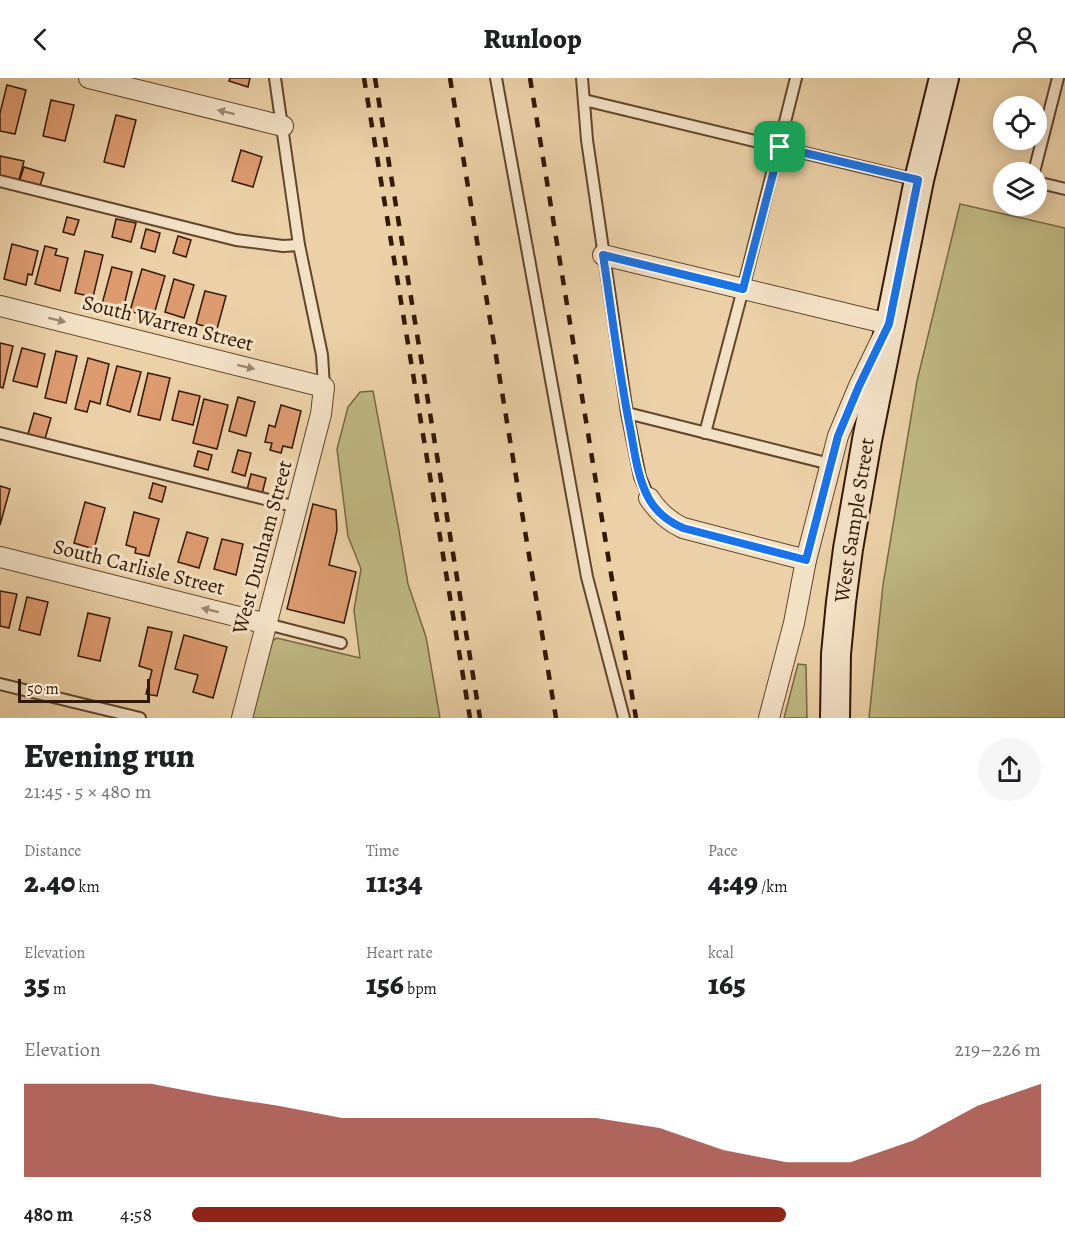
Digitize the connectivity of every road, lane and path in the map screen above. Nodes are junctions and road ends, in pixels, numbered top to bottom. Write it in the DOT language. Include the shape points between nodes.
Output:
graph roads {
  1 [pos="89,78"];
  2 [pos="275,78"];
  3 [pos="496,78"];
  4 [pos="582,78"];
  5 [pos="796,78"];
  6 [pos="944,78"];
  7 [pos="1058,78"];
  8 [pos="584,100"];
  9 [pos="283,126"];
  10 [pos="780,147"];
  11 [pos="1037,162"];
  12 [pos="918,180"];
  13 [pos="0,181"];
  14 [pos="1047,185"];
  15 [pos="1065,189"];
  16 [pos="299,244"];
  17 [pos="603,255"];
  18 [pos="743,289"];
  19 [pos="0,306"];
  20 [pos="889,324"];
  21 [pos="324,387"];
  22 [pos="627,413"];
  23 [pos="0,433"];
  24 [pos="705,433"];
  25 [pos="830,464"];
  26 [pos="649,498"];
  27 [pos="297,507"];
  28 [pos="0,557"];
  29 [pos="806,560"];
  30 [pos="267,624"];
  31 [pos="341,643"];
  32 [pos="0,684"];
  33 [pos="140,718"];
  34 [pos="242,718"];
  35 [pos="624,718"];
  36 [pos="769,718"];
  37 [pos="835,718"];
  9 -- 1 [label="street, one-way"];
  2 -- 9 [label="lane"];
  3 -- 35 [label="lane" via="587,577"];
  4 -- 8 [label="lane"];
  5 -- 10 [label="lane"];
  6 -- 12 [label="main road, West Sample Street"];
  7 -- 11 [label="lane"];
  8 -- 10 [label="lane"];
  8 -- 17 [label="lane"];
  9 -- 16 [label="lane"];
  10 -- 12 [label="lane"];
  10 -- 18 [label="lane"];
  12 -- 20 [label="main road, West Sample Street"];
  13 -- 16 [label="lane" via="236,240 283,246"];
  14 -- 15 [label="lane"];
  16 -- 21 [label="lane" via="322,355"];
  17 -- 18 [label="street"];
  17 -- 22 [label="lane"];
  18 -- 20 [label="street"];
  18 -- 24 [label="lane"];
  19 -- 21 [label="street, South Warren Street, one-way"];
  20 -- 25 [label="street, West Sample Street" via="842,426"];
  20 -- 37 [label="main road, West Sample Street" via="848,549 836,654"];
  21 -- 27 [label="street, West Dunham Street"];
  22 -- 24 [label="lane"];
  22 -- 26 [label="lane" via="640,477"];
  23 -- 27 [label="lane"];
  24 -- 25 [label="lane"];
  25 -- 29 [label="street, West Sample Street"];
  26 -- 29 [label="street" via="663,516 683,528"];
  27 -- 30 [label="street, West Dunham Street"];
  30 -- 28 [label="street, South Carlisle Street, one-way"];
  29 -- 36 [label="street, West Sample Street"];
  30 -- 31 [label="lane"];
  30 -- 34 [label="street, West Dunham Street"];
  32 -- 33 [label="lane"];
}
